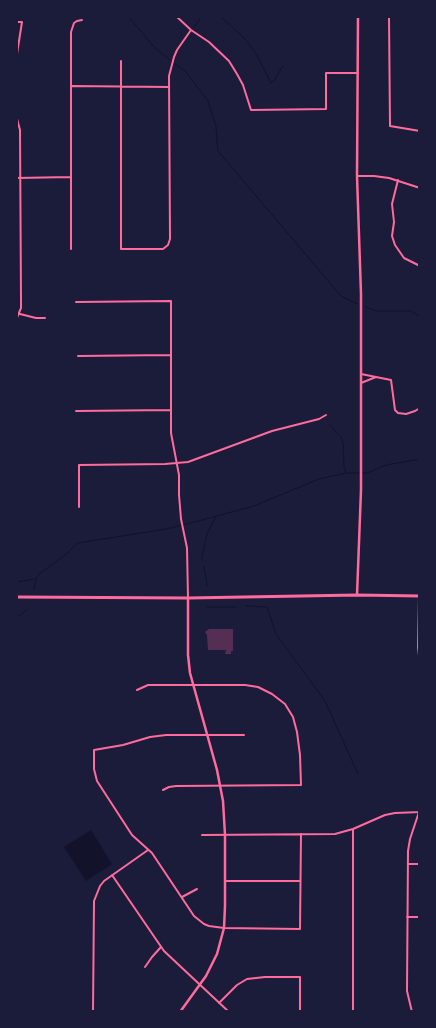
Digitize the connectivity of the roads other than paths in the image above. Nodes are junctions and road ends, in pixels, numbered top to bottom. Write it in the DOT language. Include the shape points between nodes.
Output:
graph roads {
  1 [pos="176,16"];
  2 [pos="358,16"];
  3 [pos="389,16"];
  4 [pos="82,20"];
  5 [pos="16,22"];
  6 [pos="191,30"];
  7 [pos="16,60"];
  8 [pos="121,62"];
  9 [pos="358,73"];
  10 [pos="71,86"];
  11 [pos="120,87"];
  12 [pos="170,87"];
  13 [pos="16,115"];
  14 [pos="420,131"];
  15 [pos="16,144"];
  16 [pos="20,145"];
  17 [pos="357,176"];
  18 [pos="71,177"];
  19 [pos="16,178"];
  20 [pos="21,178"];
  21 [pos="398,180"];
  22 [pos="420,188"];
  23 [pos="71,249"];
  24 [pos="420,266"];
  25 [pos="76,302"];
  26 [pos="18,314"];
  27 [pos="45,318"];
  28 [pos="16,320"];
  29 [pos="78,356"];
  30 [pos="171,356"];
  31 [pos="361,374"];
  32 [pos="376,377"];
  33 [pos="361,383"];
  34 [pos="420,408"];
  35 [pos="171,410"];
  36 [pos="76,411"];
  37 [pos="326,415"];
  38 [pos="178,463"];
  39 [pos="79,507"];
  40 [pos="357,595"];
  41 [pos="419,596"];
  42 [pos="16,597"];
  43 [pos="188,598"];
  44 [pos="420,665"];
  45 [pos="193,685"];
  46 [pos="137,690"];
  47 [pos="244,735"];
  48 [pos="207,736"];
  49 [pos="220,785"];
  50 [pos="163,790"];
  51 [pos="420,804"];
  52 [pos="419,812"];
  53 [pos="353,829"];
  54 [pos="301,834"];
  55 [pos="202,835"];
  56 [pos="225,835"];
  57 [pos="149,850"];
  58 [pos="408,864"];
  59 [pos="420,864"];
  60 [pos="112,875"];
  61 [pos="225,881"];
  62 [pos="300,881"];
  63 [pos="197,889"];
  64 [pos="182,898"];
  65 [pos="407,917"];
  66 [pos="420,917"];
  67 [pos="224,928"];
  68 [pos="161,947"];
  69 [pos="145,967"];
  70 [pos="199,985"];
  71 [pos="219,1003"];
  72 [pos="93,1012"];
  73 [pos="180,1012"];
  74 [pos="228,1012"];
  75 [pos="300,1012"];
  76 [pos="353,1012"];
  77 [pos="412,1012"];
  1 -- 6 [label="street"];
  2 -- 9 [label="street"];
  3 -- 14 [label="street" via="390,126"];
  4 -- 10 [label="street" via="74,23 70,32"];
  5 -- 7 [label="street" via="22,22"];
  6 -- 9 [label="street" via="229,61 243,85 251,110 326,109 326,74"];
  6 -- 12 [label="street" via="174,57"];
  8 -- 11 [label="street"];
  9 -- 17 [label="street"];
  10 -- 11 [label="street"];
  10 -- 18 [label="street"];
  11 -- 12 [label="street"];
  11 -- 12 [label="street" via="120,249 160,249 168,245 170,239"];
  13 -- 16 [label="street"];
  15 -- 16 [label="street"];
  16 -- 20 [label="street"];
  17 -- 21 [label="street"];
  17 -- 31 [label="street"];
  18 -- 20 [label="street"];
  18 -- 23 [label="street"];
  19 -- 20 [label="street"];
  20 -- 26 [label="street" via="21,308"];
  21 -- 22 [label="street"];
  21 -- 24 [label="street" via="392,204 392,236 404,258"];
  25 -- 30 [label="street" via="171,302"];
  26 -- 27 [label="street"];
  26 -- 28 [label="street"];
  29 -- 30 [label="street"];
  30 -- 35 [label="street"];
  31 -- 32 [label="street"];
  31 -- 33 [label="street"];
  32 -- 33 [label="street"];
  32 -- 34 [label="street" via="392,381 396,412 406,414"];
  33 -- 40 [label="street" via="361,518"];
  35 -- 36 [label="street"];
  35 -- 38 [label="street" via="171,433"];
  37 -- 38 [label="street"];
  38 -- 39 [label="street" via="79,465"];
  38 -- 43 [label="street" via="178,495 187,548"];
  40 -- 41 [label="main road"];
  40 -- 43 [label="main road"];
  41 -- 44 [label="street"];
  42 -- 43 [label="main road"];
  43 -- 45 [label="street" via="188,661"];
  45 -- 46 [label="street" via="148,685"];
  45 -- 48 [label="street"];
  45 -- 49 [label="street" via="251,685 265,690 285,704 297,732 301,785"];
  47 -- 48 [label="street"];
  48 -- 49 [label="street"];
  48 -- 57 [label="street" via="166,735 94,750 97,781 132,835"];
  49 -- 50 [label="street" via="176,786"];
  49 -- 56 [label="street"];
  51 -- 52 [label="street"];
  52 -- 53 [label="street" via="385,815"];
  52 -- 58 [label="street" via="410,839"];
  53 -- 54 [label="street" via="335,834"];
  53 -- 76 [label="street"];
  54 -- 56 [label="street"];
  54 -- 62 [label="street"];
  55 -- 56 [label="street"];
  56 -- 61 [label="street"];
  57 -- 60 [label="street"];
  57 -- 64 [label="street"];
  58 -- 59 [label="street"];
  58 -- 65 [label="street"];
  60 -- 68 [label="street"];
  60 -- 72 [label="street" via="100,886 94,901"];
  61 -- 62 [label="street"];
  61 -- 67 [label="street"];
  62 -- 67 [label="street" via="300,929"];
  63 -- 64 [label="street"];
  64 -- 67 [label="street" via="204,924"];
  65 -- 66 [label="street"];
  65 -- 77 [label="street" via="407,991"];
  67 -- 70 [label="street" via="217,954"];
  68 -- 69 [label="street"];
  68 -- 70 [label="street"];
  70 -- 71 [label="street"];
  70 -- 73 [label="street"];
  71 -- 74 [label="street"];
  71 -- 75 [label="street" via="247,979 300,977"];
}
